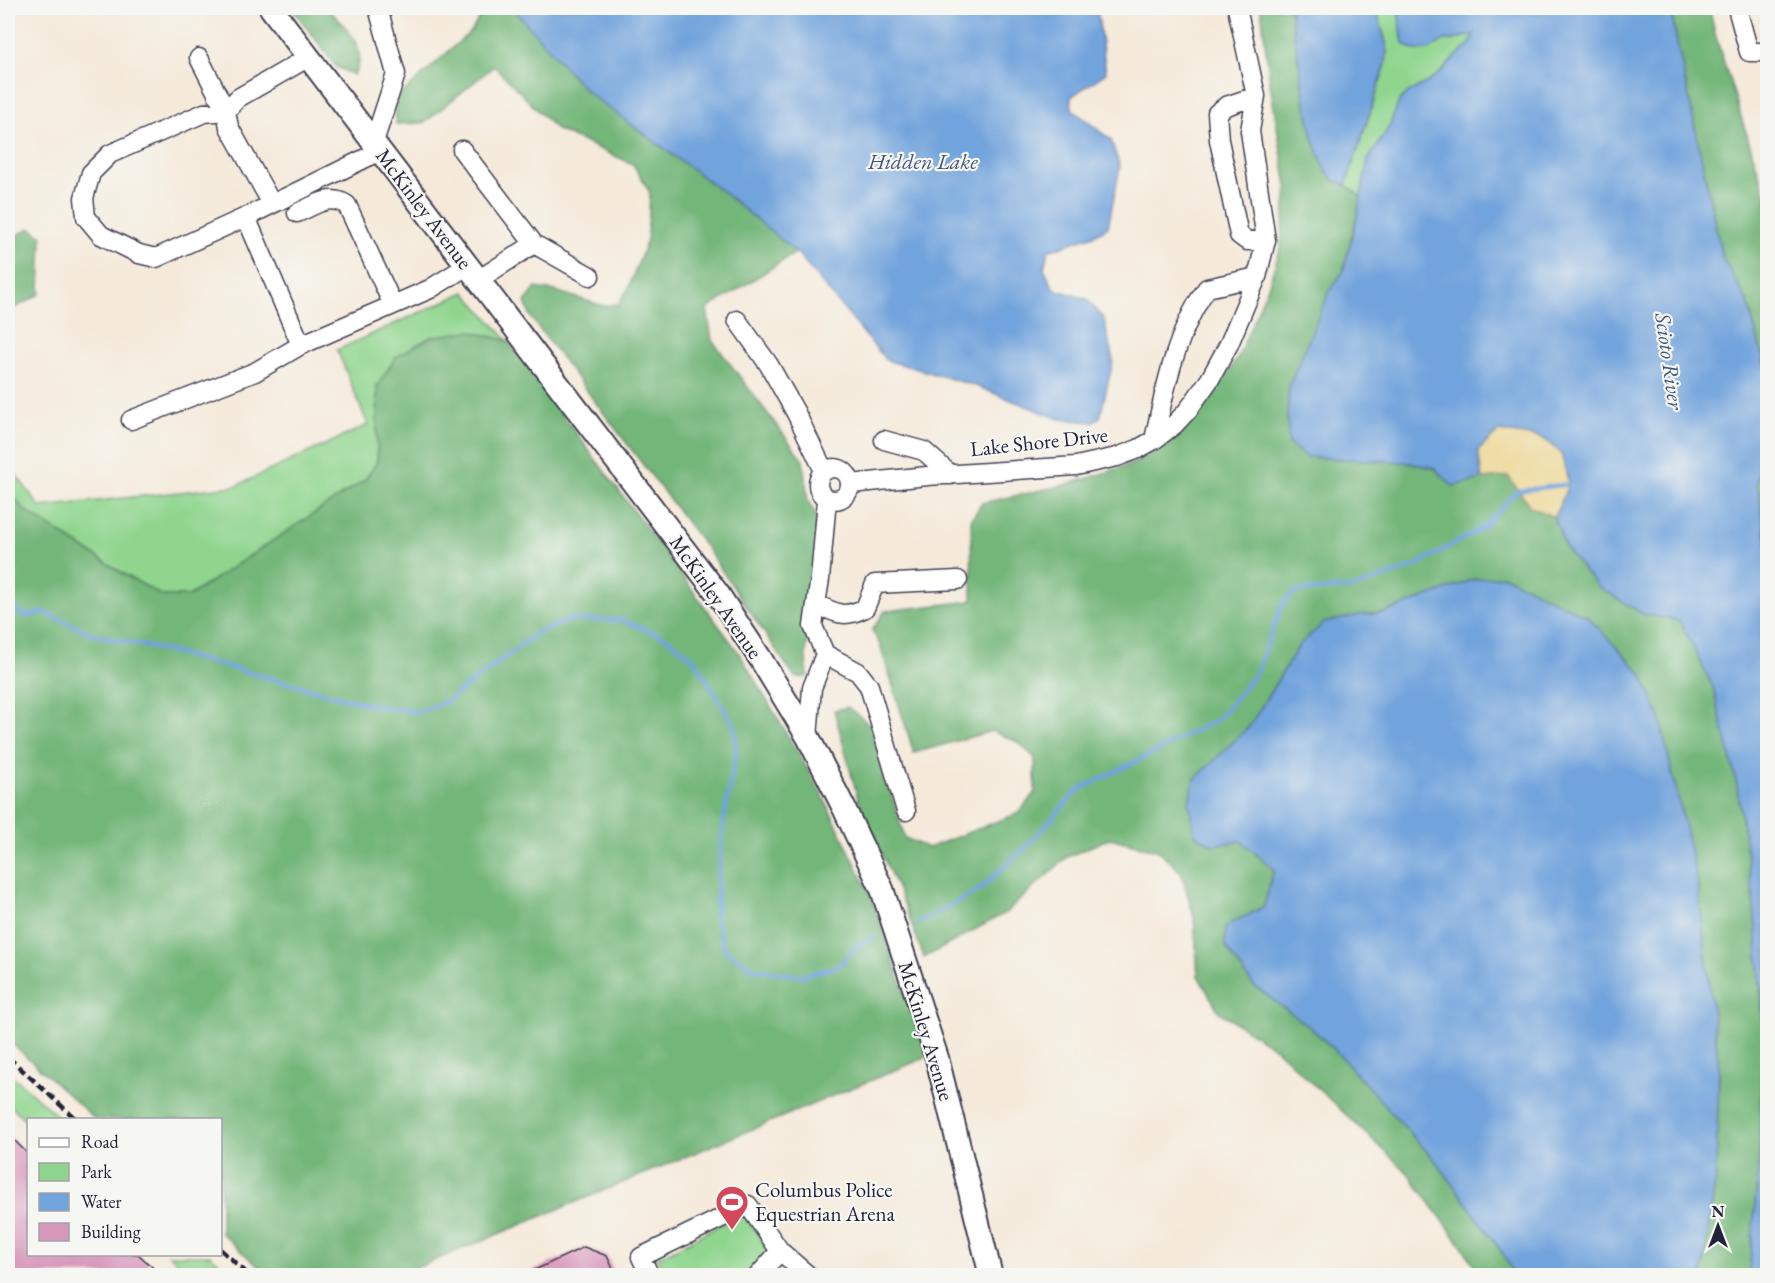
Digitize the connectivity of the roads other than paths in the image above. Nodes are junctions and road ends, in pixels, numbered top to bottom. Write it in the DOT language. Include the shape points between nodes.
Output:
graph roads {
  1 [pos="271,8"];
  2 [pos="378,8"];
  3 [pos="1237,8"];
  4 [pos="1737,8"];
  5 [pos="1758,52"];
  6 [pos="309,57"];
  7 [pos="199,58"];
  8 [pos="1256,96"];
  9 [pos="226,111"];
  10 [pos="377,147"];
  11 [pos="462,150"];
  12 [pos="272,204"];
  13 [pos="297,213"];
  14 [pos="246,216"];
  15 [pos="1266,240"];
  16 [pos="534,244"];
  17 [pos="472,273"];
  18 [pos="590,276"];
  19 [pos="1257,277"];
  20 [pos="393,305"];
  21 [pos="737,320"];
  22 [pos="301,345"];
  23 [pos="131,420"];
  24 [pos="884,440"];
  25 [pos="1154,440"];
  26 [pos="824,471"];
  27 [pos="951,474"];
  28 [pos="851,484"];
  29 [pos="827,499"];
  30 [pos="958,580"];
  31 [pos="816,603"];
  32 [pos="825,654"];
  33 [pos="807,737"];
  34 [pos="906,811"];
  35 [pos="780,1251"];
  36 [pos="650,1275"];
  37 [pos="758,1275"];
  38 [pos="810,1275"];
  39 [pos="991,1275"];
  1 -- 6 [label="main road, McKinley Avenue"];
  2 -- 10 [label="street" via="396,74"];
  3 -- 8 [label="street, Lake Shore Drive"];
  4 -- 5 [label="street"];
  6 -- 9 [label="street" via="238,98"];
  6 -- 10 [label="main road, McKinley Avenue"];
  7 -- 9 [label="street"];
  8 -- 15 [label="street, Lake Shore Drive" via="1250,131"];
  8 -- 15 [label="street" via="1217,113 1239,235 1247,241"];
  9 -- 12 [label="street" via="230,128"];
  9 -- 14 [label="street" via="204,113 110,154 91,173 84,198 86,217 101,235 156,258"];
  10 -- 12 [label="street"];
  10 -- 17 [label="main road, McKinley Avenue"];
  11 -- 16 [label="street"];
  12 -- 14 [label="street"];
  13 -- 20 [label="street" via="327,200 347,205"];
  14 -- 22 [label="street"];
  15 -- 19 [label="street, Lake Shore Drive"];
  16 -- 17 [label="street"];
  16 -- 18 [label="street"];
  17 -- 20 [label="street"];
  17 -- 33 [label="main road, McKinley Avenue" via="718,594"];
  19 -- 25 [label="street, Lake Shore Drive" via="1210,379 1188,410"];
  19 -- 25 [label="street" via="1207,288 1198,301 1176,350"];
  20 -- 22 [label="street"];
  21 -- 26 [label="street" via="769,365"];
  22 -- 23 [label="street" via="255,372"];
  24 -- 27 [label="street" via="924,451"];
  25 -- 27 [label="street, Lake Shore Drive" via="1117,457 1076,466"];
  26 -- 28 [label="street" via="842,470"];
  26 -- 29 [label="street" via="818,486"];
  27 -- 28 [label="street, Lake Shore Drive"];
  28 -- 29 [label="street" via="843,498"];
  29 -- 31 [label="street"];
  30 -- 31 [label="street" via="875,584 865,608 855,613 840,614"];
  31 -- 32 [label="street" via="813,626"];
  32 -- 33 [label="street" via="812,688"];
  32 -- 34 [label="street" via="858,672 868,686"];
  33 -- 39 [label="main road, McKinley Avenue" via="882,889 937,1058"];
  35 -- 36 [label="street" via="748,1205 640,1257"];
  35 -- 37 [label="street"];
  35 -- 38 [label="street"];
}
